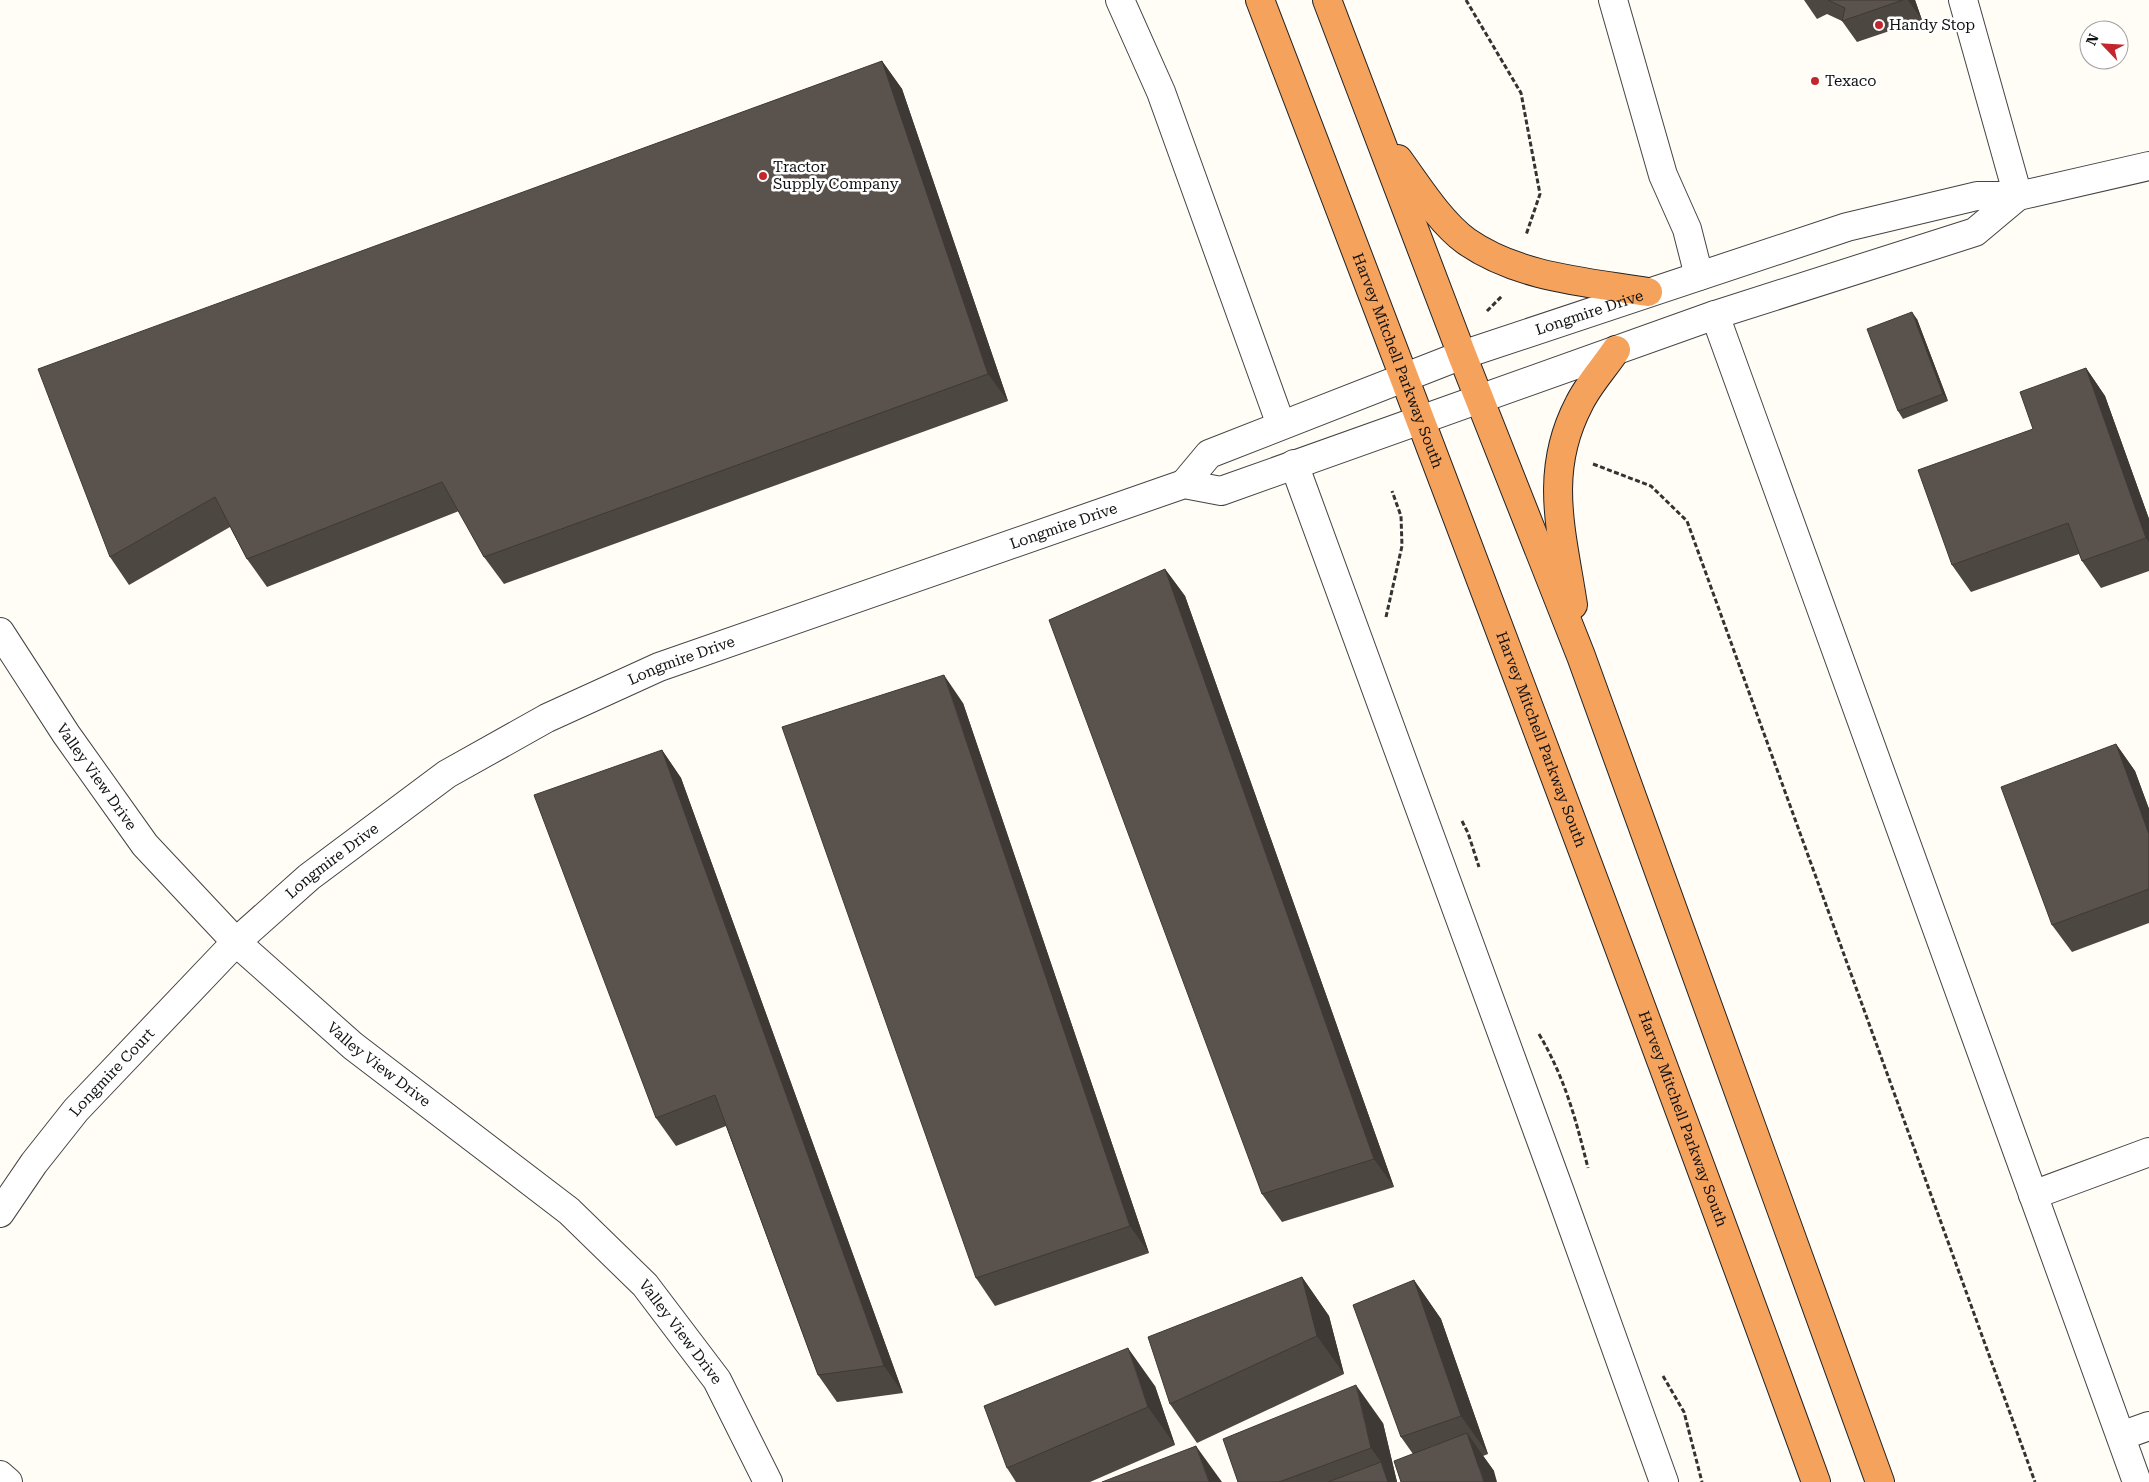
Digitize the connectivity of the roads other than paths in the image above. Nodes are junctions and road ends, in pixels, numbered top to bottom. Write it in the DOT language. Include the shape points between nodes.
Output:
graph roads {
  1 [pos="1120,0"];
  2 [pos="1260,0"];
  3 [pos="1327,0"];
  4 [pos="1612,0"];
  5 [pos="1963,0"];
  6 [pos="1379,134"];
  7 [pos="2149,166"];
  8 [pos="2018,196"];
  9 [pos="1699,276"];
  10 [pos="1648,292"];
  11 [pos="1714,315"];
  12 [pos="1616,350"];
  13 [pos="1462,355"];
  14 [pos="1405,377"];
  15 [pos="1479,398"];
  16 [pos="1422,420"];
  17 [pos="1281,425"];
  18 [pos="1294,464"];
  19 [pos="1184,484"];
  20 [pos="0,632"];
  21 [pos="1581,656"];
  22 [pos="236,942"];
  23 [pos="2149,1152"];
  24 [pos="2033,1195"];
  25 [pos="0,1213"];
  26 [pos="2149,1426"];
  27 [pos="2121,1436"];
  28 [pos="0,1475"];
  29 [pos="8,1482"];
  30 [pos="768,1482"];
  31 [pos="1664,1482"];
  32 [pos="1816,1482"];
  33 [pos="1880,1482"];
  34 [pos="2137,1482"];
  1 -- 17 [label="street" via="1161,92"];
  2 -- 14 [label="highway, Harvey Mitchell Parkway South"];
  3 -- 6 [label="highway"];
  4 -- 9 [label="street" via="1664,175 1687,229"];
  5 -- 8 [label="street"];
  6 -- 10 [label="highway" via="1437,211 1466,240 1515,265 1552,276"];
  6 -- 13 [label="highway"];
  7 -- 8 [label="street, Longmire Drive"];
  8 -- 9 [label="street, Longmire Drive" via="1976,196 1847,227"];
  8 -- 11 [label="street, Longmire Drive" via="1974,232"];
  9 -- 10 [label="street, Longmire Drive"];
  10 -- 13 [label="street, Longmire Drive"];
  11 -- 12 [label="street, Longmire Drive"];
  11 -- 24 [label="street"];
  12 -- 15 [label="street, Longmire Drive"];
  12 -- 21 [label="highway" via="1579,402 1563,440 1557,474 1559,516"];
  13 -- 14 [label="street, Longmire Drive"];
  13 -- 15 [label="highway"];
  14 -- 16 [label="highway, Harvey Mitchell Parkway South"];
  14 -- 17 [label="street, Longmire Drive"];
  15 -- 16 [label="street, Longmire Drive"];
  15 -- 21 [label="highway"];
  16 -- 18 [label="street, Longmire Drive"];
  16 -- 32 [label="highway, Harvey Mitchell Parkway South" via="1688,1128"];
  17 -- 19 [label="street, Longmire Drive" via="1209,454"];
  18 -- 19 [label="street, Longmire Drive" via="1221,491"];
  18 -- 31 [label="street"];
  19 -- 22 [label="street, Longmire Drive" via="659,667 547,718 447,774 309,877"];
  20 -- 22 [label="street, Valley View Drive" via="66,734 145,845"];
  21 -- 33 [label="highway"];
  22 -- 25 [label="street, Longmire Court" via="76,1110"];
  22 -- 30 [label="street, Valley View Drive" via="353,1046 569,1212 645,1285 717,1380"];
  23 -- 24 [label="street"];
  24 -- 27 [label="street"];
  26 -- 27 [label="street"];
  27 -- 34 [label="street"];
  28 -- 29 [label="street"];
}
